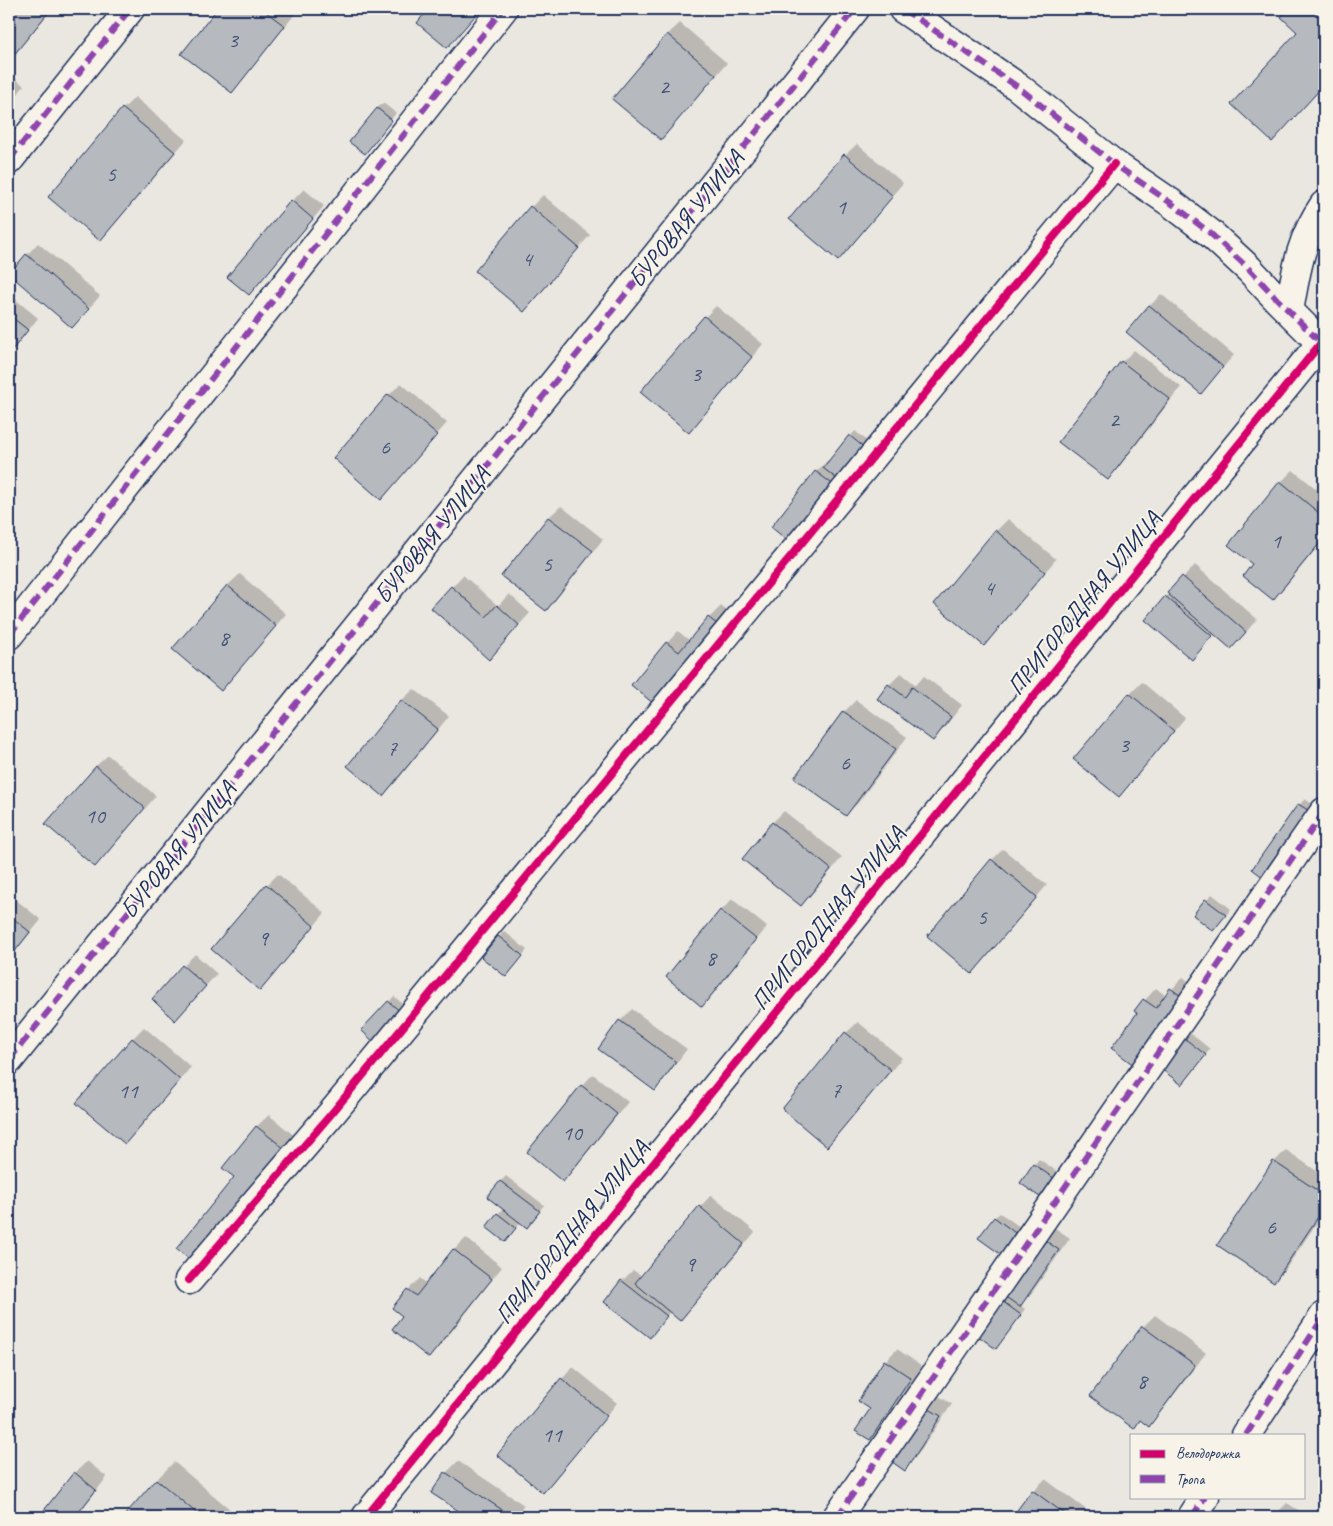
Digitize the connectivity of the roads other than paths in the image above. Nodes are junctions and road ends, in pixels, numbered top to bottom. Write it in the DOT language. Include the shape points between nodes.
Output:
graph roads {
  1 [pos="130,9"];
  2 [pos="503,9"];
  3 [pos="856,9"];
  4 [pos="903,9"];
  5 [pos="9,160"];
  6 [pos="1114,164"];
  7 [pos="1324,205"];
  8 [pos="1289,311"];
  9 [pos="1323,344"];
  10 [pos="9,635"];
  11 [pos="1324,812"];
  12 [pos="9,1060"];
  13 [pos="189,1280"];
  14 [pos="1324,1316"];
  15 [pos="1247,1434"];
  16 [pos="1204,1498"];
  17 [pos="366,1517"];
  18 [pos="837,1517"];
  19 [pos="1192,1517"];
  1 -- 5 [label="street"];
  2 -- 10 [label="street"];
  3 -- 12 [label="street, БУРОВАЯ УЛИЦА"];
  4 -- 6 [label="street" via="1018,87"];
  6 -- 8 [label="street" via="1210,233"];
  6 -- 13 [label="street" via="345,1098"];
  7 -- 8 [label="street" via="1298,259"];
  8 -- 9 [label="street"];
  9 -- 17 [label="street, ПРИГОРОДНАЯ УЛИЦА"];
  11 -- 18 [label="street"];
  14 -- 15 [label="street"];
  16 -- 19 [label="street"];
}
